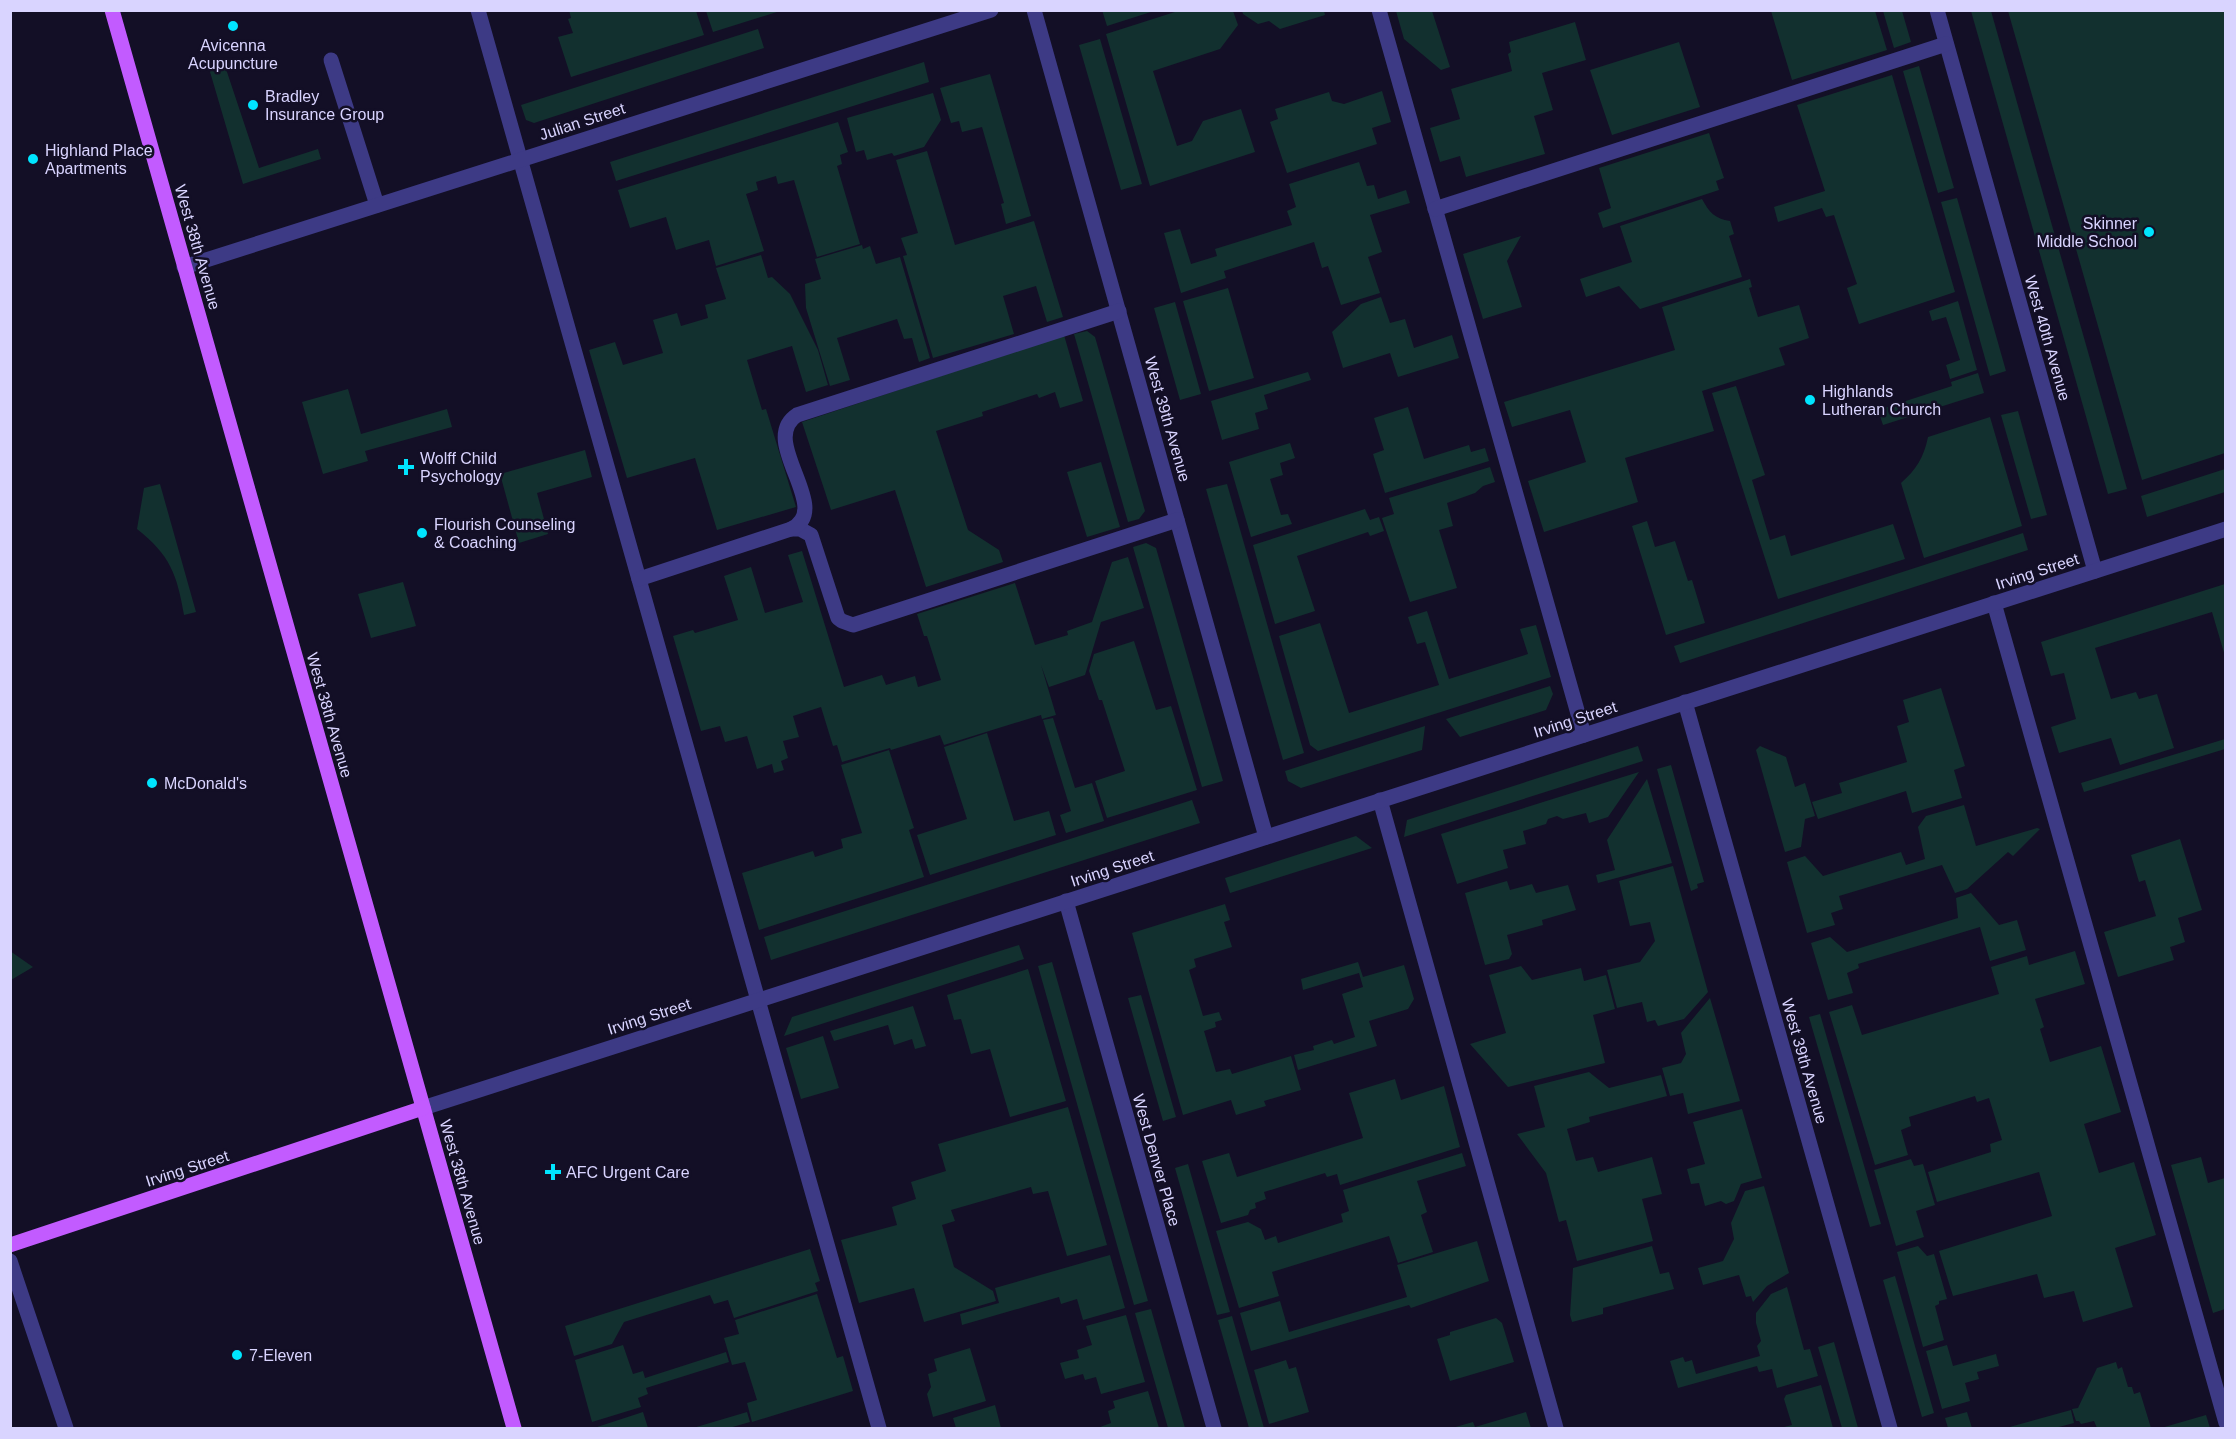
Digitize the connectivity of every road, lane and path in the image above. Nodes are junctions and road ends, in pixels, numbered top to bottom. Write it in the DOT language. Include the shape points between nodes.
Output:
graph roads {
  1 [pos="112,10"];
  2 [pos="478,10"];
  3 [pos="991,10"];
  4 [pos="1034,10"];
  5 [pos="1378,10"];
  6 [pos="1937,10"];
  7 [pos="1946,44"];
  8 [pos="331,60"];
  9 [pos="520,160"];
  10 [pos="377,205"];
  11 [pos="1435,209"];
  12 [pos="184,267"];
  13 [pos="1119,311"];
  14 [pos="1177,520"];
  15 [pos="791,529"];
  16 [pos="2226,529"];
  17 [pos="2095,571"];
  18 [pos="639,579"];
  19 [pos="1994,603"];
  20 [pos="1685,702"];
  21 [pos="1584,735"];
  22 [pos="1380,800"];
  23 [pos="1266,837"];
  24 [pos="1066,901"];
  25 [pos="758,1000"];
  26 [pos="423,1108"];
  27 [pos="10,1245"];
  28 [pos="10,1261"];
  29 [pos="2226,1423"];
  30 [pos="66,1428"];
  31 [pos="514,1428"];
  32 [pos="879,1428"];
  33 [pos="1214,1428"];
  34 [pos="1556,1428"];
  35 [pos="1890,1428"];
  1 -- 12 [label="main road, West 38th Avenue"];
  2 -- 9 [label="street"];
  3 -- 9 [label="street, Julian Street"];
  4 -- 13 [label="street, West 39th Avenue"];
  5 -- 11 [label="street"];
  6 -- 7 [label="street, West 40th Avenue"];
  7 -- 11 [label="street"];
  7 -- 17 [label="street, West 40th Avenue"];
  8 -- 10 [label="street"];
  9 -- 10 [label="street, Julian Street"];
  9 -- 18 [label="street"];
  10 -- 12 [label="street, Julian Street"];
  11 -- 21 [label="street"];
  12 -- 26 [label="main road, West 38th Avenue"];
  13 -- 14 [label="street, West 39th Avenue"];
  13 -- 15 [label="street" via="797,415 787,425 784,439 806,510 801,522"];
  14 -- 15 [label="street" via="853,625 838,618 811,534"];
  14 -- 23 [label="street, West 39th Avenue"];
  15 -- 18 [label="street"];
  16 -- 17 [label="street, Irving Street"];
  17 -- 19 [label="street, Irving Street"];
  18 -- 25 [label="street"];
  19 -- 20 [label="street, Irving Street"];
  19 -- 29 [label="street"];
  20 -- 21 [label="street, Irving Street"];
  20 -- 35 [label="street, West 39th Avenue"];
  21 -- 22 [label="street, Irving Street"];
  22 -- 23 [label="street, Irving Street"];
  22 -- 34 [label="street"];
  23 -- 24 [label="street, Irving Street"];
  24 -- 25 [label="street, Irving Street"];
  24 -- 33 [label="street, West Denver Place"];
  25 -- 26 [label="street, Irving Street"];
  25 -- 32 [label="street"];
  26 -- 27 [label="main road, Irving Street"];
  26 -- 31 [label="main road, West 38th Avenue"];
  28 -- 30 [label="street"];
}
